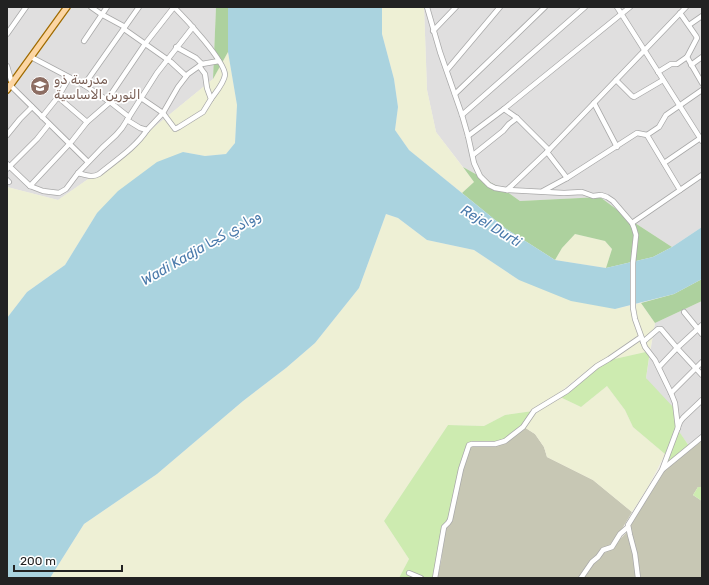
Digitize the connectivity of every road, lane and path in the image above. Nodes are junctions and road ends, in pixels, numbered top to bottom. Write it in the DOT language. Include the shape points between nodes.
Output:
graph roads {
  1 [pos="26,7"];
  2 [pos="67,7"];
  3 [pos="91,7"];
  4 [pos="107,7"];
  5 [pos="139,7"];
  6 [pos="174,7"];
  7 [pos="427,7"];
  8 [pos="456,7"];
  9 [pos="500,7"];
  10 [pos="545,7"];
  11 [pos="617,7"];
  12 [pos="630,7"];
  13 [pos="686,7"];
  14 [pos="583,8"];
  15 [pos="680,13"];
  16 [pos="101,14"];
  17 [pos="622,14"];
  18 [pos="702,16"];
  19 [pos="689,25"];
  20 [pos="192,27"];
  21 [pos="125,28"];
  22 [pos="433,31"];
  23 [pos="7,34"];
  24 [pos="84,41"];
  25 [pos="145,44"];
  26 [pos="176,47"];
  27 [pos="644,51"];
  28 [pos="31,57"];
  29 [pos="687,57"];
  30 [pos="702,57"];
  31 [pos="166,59"];
  32 [pos="219,61"];
  33 [pos="200,65"];
  34 [pos="692,65"];
  35 [pos="7,66"];
  36 [pos="447,70"];
  37 [pos="658,72"];
  38 [pos="8,74"];
  39 [pos="186,76"];
  40 [pos="70,78"];
  41 [pos="616,80"];
  42 [pos="663,80"];
  43 [pos="702,83"];
  44 [pos="84,85"];
  45 [pos="10,86"];
  46 [pos="702,90"];
  47 [pos="455,94"];
  48 [pos="58,97"];
  49 [pos="141,98"];
  50 [pos="211,99"];
  51 [pos="109,101"];
  52 [pos="594,103"];
  53 [pos="679,106"];
  54 [pos="32,107"];
  55 [pos="504,109"];
  56 [pos="163,113"];
  57 [pos="462,114"];
  58 [pos="42,117"];
  59 [pos="128,118"];
  60 [pos="517,118"];
  61 [pos="86,122"];
  62 [pos="50,124"];
  63 [pos="146,130"];
  64 [pos="7,135"];
  65 [pos="647,135"];
  66 [pos="468,136"];
  67 [pos="701,139"];
  68 [pos="69,144"];
  69 [pos="617,147"];
  70 [pos="548,151"];
  71 [pos="473,155"];
  72 [pos="88,162"];
  73 [pos="664,163"];
  74 [pos="8,166"];
  75 [pos="78,173"];
  76 [pos="702,175"];
  77 [pos="567,178"];
  78 [pos="30,186"];
  79 [pos="507,190"];
  80 [pos="680,190"];
  81 [pos="542,192"];
  82 [pos="632,223"];
  83 [pos="684,312"];
  84 [pos="700,327"];
  85 [pos="702,334"];
  86 [pos="642,340"];
  87 [pos="677,348"];
  88 [pos="702,362"];
  89 [pos="659,367"];
  90 [pos="696,368"];
  91 [pos="702,375"];
  92 [pos="671,393"];
  93 [pos="702,400"];
  94 [pos="678,428"];
  95 [pos="702,437"];
  96 [pos="662,470"];
  97 [pos="628,527"];
  98 [pos="409,573"];
  99 [pos="421,578"];
  100 [pos="435,578"];
  101 [pos="581,578"];
  102 [pos="638,578"];
  1 -- 23 [label="street"];
  2 -- 28 [label="main road"];
  3 -- 16 [label="street"];
  4 -- 16 [label="street"];
  5 -- 21 [label="street"];
  6 -- 20 [label="street"];
  6 -- 25 [label="street"];
  7 -- 22 [label="street"];
  8 -- 22 [label="street"];
  9 -- 36 [label="street"];
  10 -- 47 [label="street"];
  11 -- 17 [label="street"];
  12 -- 17 [label="street"];
  13 -- 15 [label="street"];
  14 -- 57 [label="street"];
  15 -- 19 [label="street"];
  15 -- 27 [label="street"];
  16 -- 21 [label="street"];
  16 -- 24 [label="street"];
  17 -- 27 [label="street"];
  17 -- 55 [label="street"];
  18 -- 19 [label="street"];
  19 -- 29 [label="street" via="697,37"];
  20 -- 26 [label="street"];
  20 -- 32 [label="street"];
  21 -- 25 [label="street"];
  21 -- 44 [label="street"];
  22 -- 36 [label="street"];
  25 -- 31 [label="street"];
  25 -- 51 [label="street"];
  26 -- 31 [label="street"];
  26 -- 33 [label="street" via="196,58"];
  27 -- 37 [label="street"];
  27 -- 41 [label="street"];
  28 -- 40 [label="street"];
  28 -- 45 [label="main road"];
  29 -- 34 [label="street"];
  29 -- 37 [label="street"];
  30 -- 34 [label="street"];
  31 -- 39 [label="street"];
  31 -- 49 [label="street"];
  32 -- 33 [label="street"];
  32 -- 50 [label="street" via="225,76"];
  33 -- 39 [label="street"];
  33 -- 50 [label="street"];
  34 -- 43 [label="street"];
  35 -- 38 [label="street"];
  36 -- 47 [label="street"];
  37 -- 42 [label="street"];
  38 -- 45 [label="street"];
  39 -- 56 [label="street"];
  40 -- 44 [label="street"];
  40 -- 48 [label="street"];
  41 -- 42 [label="street" via="634,97"];
  41 -- 52 [label="street"];
  42 -- 53 [label="street"];
  44 -- 51 [label="street"];
  45 -- 54 [label="street"];
  46 -- 53 [label="street"];
  47 -- 57 [label="street"];
  48 -- 58 [label="street"];
  48 -- 61 [label="street"];
  49 -- 56 [label="street"];
  49 -- 59 [label="street"];
  50 -- 56 [label="street" via="203,112 175,129"];
  51 -- 59 [label="street"];
  51 -- 61 [label="street"];
  52 -- 69 [label="street"];
  52 -- 70 [label="street"];
  53 -- 65 [label="street" via="666,115 659,127"];
  53 -- 67 [label="street"];
  54 -- 58 [label="street"];
  54 -- 64 [label="street"];
  55 -- 60 [label="street"];
  55 -- 66 [label="street"];
  56 -- 63 [label="street"];
  57 -- 66 [label="street"];
  58 -- 62 [label="street"];
  59 -- 63 [label="street"];
  59 -- 72 [label="street" via="116,136"];
  60 -- 70 [label="street"];
  60 -- 71 [label="street"];
  61 -- 68 [label="street"];
  62 -- 68 [label="street"];
  62 -- 74 [label="street"];
  63 -- 75 [label="street" via="127,152 97,176"];
  65 -- 69 [label="street" via="638,133"];
  65 -- 73 [label="street"];
  66 -- 71 [label="street"];
  67 -- 73 [label="street"];
  68 -- 72 [label="street"];
  68 -- 78 [label="street"];
  69 -- 77 [label="street"];
  70 -- 77 [label="street"];
  70 -- 79 [label="street"];
  71 -- 79 [label="street" via="480,176 489,185"];
  72 -- 75 [label="street"];
  73 -- 80 [label="street"];
  74 -- 78 [label="street"];
  75 -- 78 [label="street" via="66,189 58,193"];
  76 -- 80 [label="street"];
  77 -- 81 [label="street"];
  79 -- 81 [label="street"];
  80 -- 82 [label="street"];
  81 -- 82 [label="street" via="582,192 607,197"];
  82 -- 86 [label="street" via="636,235 633,308"];
  83 -- 84 [label="street"];
  84 -- 85 [label="street"];
  84 -- 87 [label="street"];
  86 -- 87 [label="street" via="661,329"];
  86 -- 89 [label="street"];
  86 -- 100 [label="street" via="597,366 567,391 538,408 523,426 505,441 469,445 450,520 444,526"];
  87 -- 89 [label="street"];
  87 -- 90 [label="street"];
  88 -- 90 [label="street"];
  89 -- 92 [label="street"];
  90 -- 91 [label="street"];
  90 -- 92 [label="street"];
  92 -- 94 [label="street"];
  93 -- 94 [label="street" via="683,418"];
  94 -- 96 [label="street"];
  95 -- 96 [label="street"];
  96 -- 97 [label="street"];
  97 -- 101 [label="street" via="612,547 603,550"];
  97 -- 102 [label="street"];
  98 -- 99 [label="street"];
}
